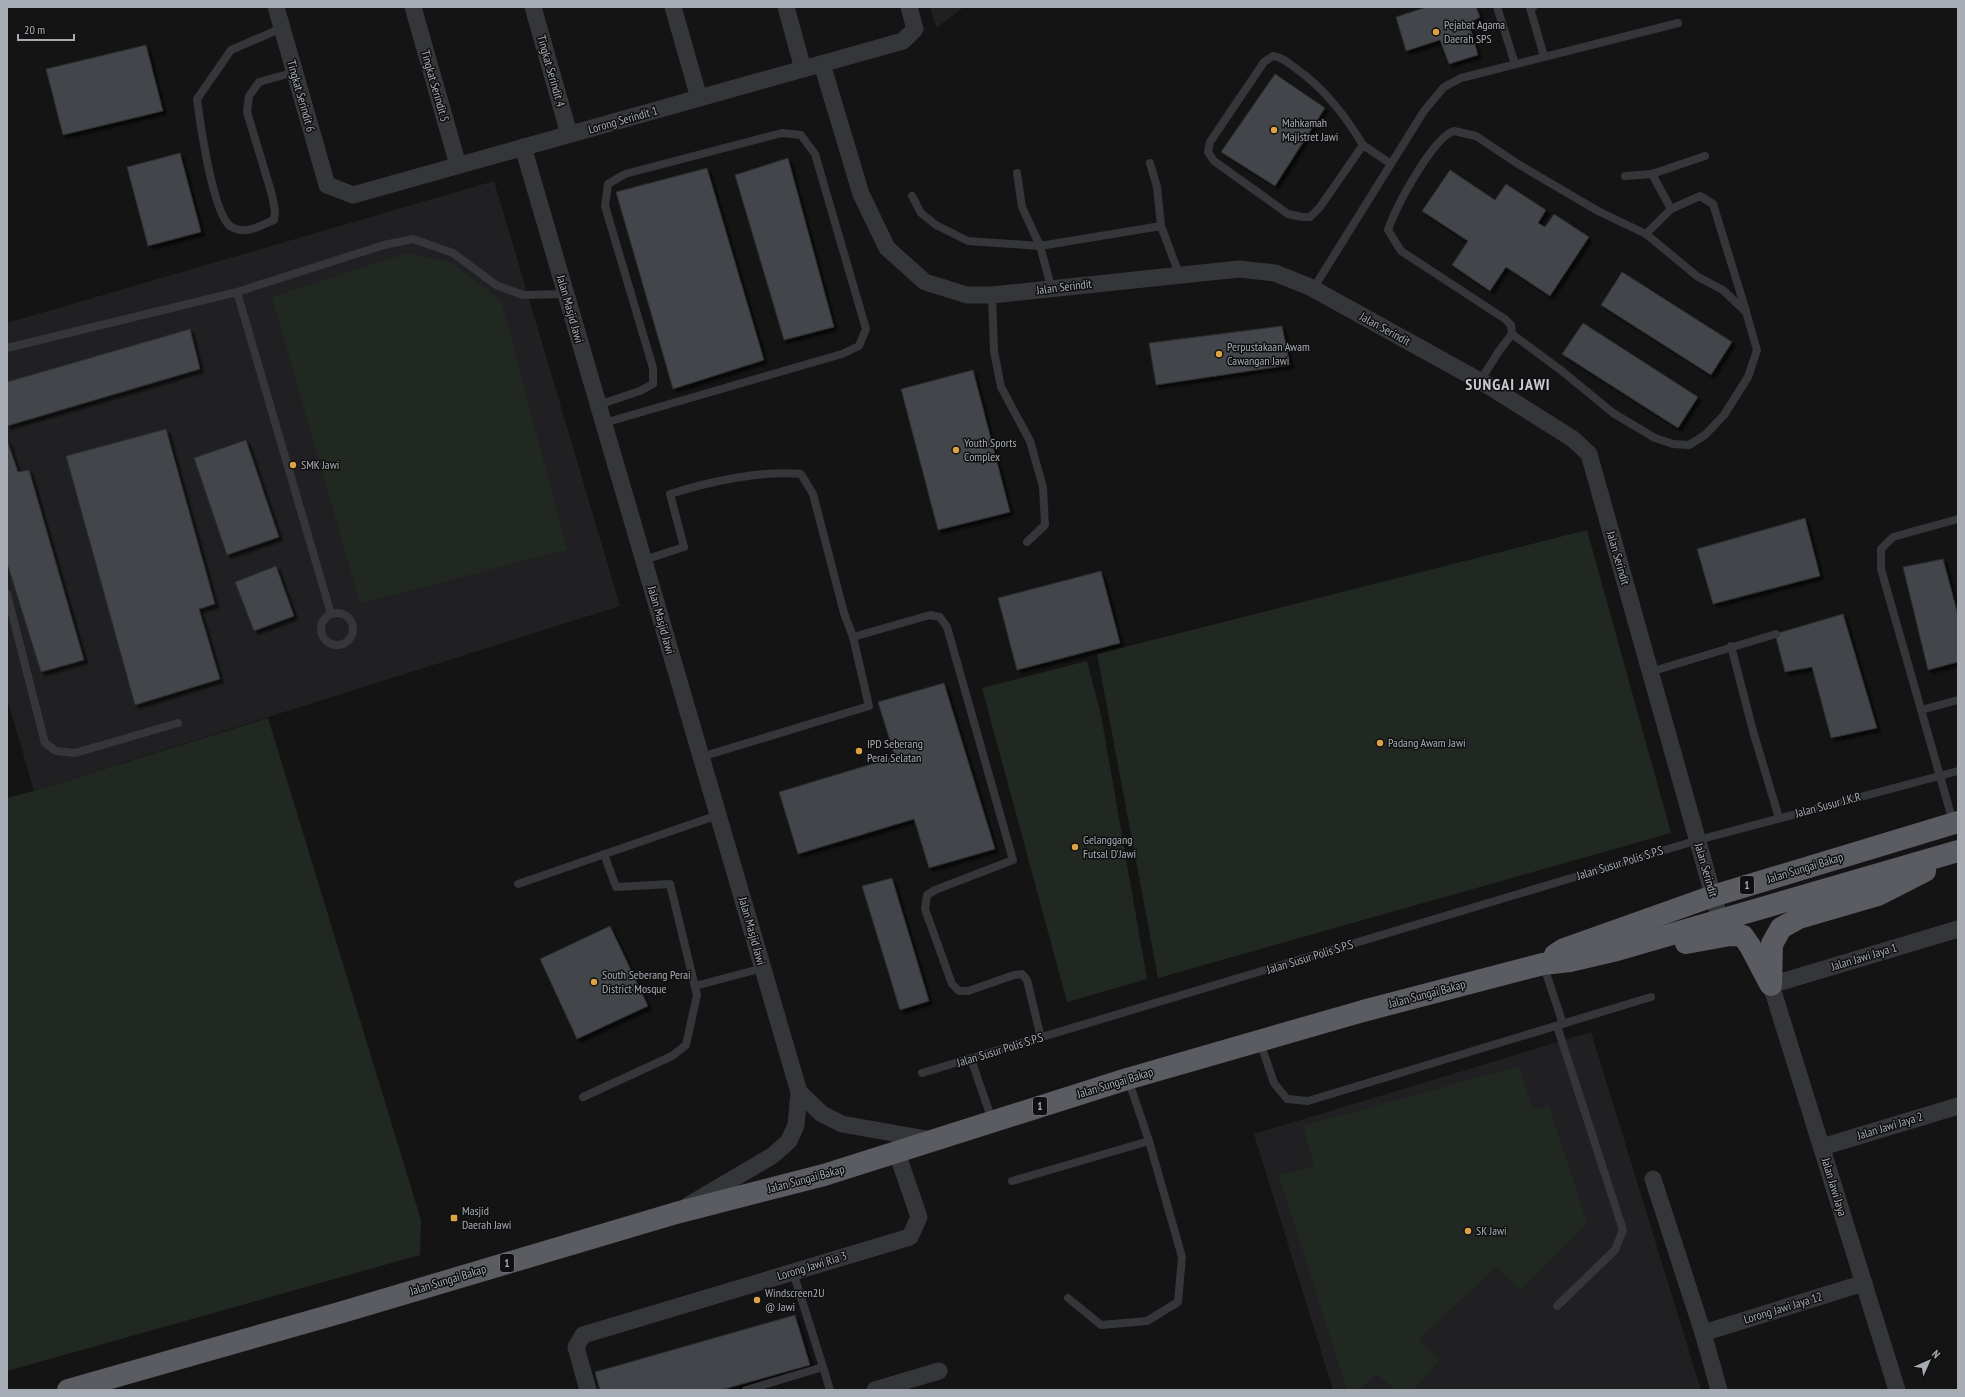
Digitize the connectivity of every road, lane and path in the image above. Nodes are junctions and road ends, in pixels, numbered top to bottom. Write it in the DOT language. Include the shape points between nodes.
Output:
graph roads {
  1 [pos="276,7"];
  2 [pos="413,7"];
  3 [pos="533,7"];
  4 [pos="673,7"];
  5 [pos="786,7"];
  6 [pos="909,7"];
  7 [pos="1497,7"];
  8 [pos="1533,7"];
  9 [pos="1678,23"];
  10 [pos="282,28"];
  11 [pos="1544,56"];
  12 [pos="822,64"];
  13 [pos="1515,64"];
  14 [pos="803,69"];
  15 [pos="295,72"];
  16 [pos="699,98"];
  17 [pos="569,134"];
  18 [pos="1363,145"];
  19 [pos="523,148"];
  20 [pos="1705,156"];
  21 [pos="1150,162"];
  22 [pos="1391,164"];
  23 [pos="458,165"];
  24 [pos="1017,173"];
  25 [pos="1652,174"];
  26 [pos="1625,176"];
  27 [pos="327,185"];
  28 [pos="912,196"];
  29 [pos="1671,209"];
  30 [pos="1161,226"];
  31 [pos="1646,234"];
  32 [pos="1040,246"];
  33 [pos="1179,274"];
  34 [pos="1313,289"];
  35 [pos="1052,290"];
  36 [pos="236,292"];
  37 [pos="566,294"];
  38 [pos="992,295"];
  39 [pos="1746,312"];
  40 [pos="1512,334"];
  41 [pos="7,348"];
  42 [pos="1480,381"];
  43 [pos="598,405"];
  44 [pos="604,424"];
  45 [pos="1958,519"];
  46 [pos="1027,542"];
  47 [pos="644,560"];
  48 [pos="7,594"];
  49 [pos="331,614"];
  50 [pos="1776,634"];
  51 [pos="853,637"];
  52 [pos="1731,646"];
  53 [pos="1650,672"];
  54 [pos="1958,700"];
  55 [pos="1921,710"];
  56 [pos="178,723"];
  57 [pos="701,757"];
  58 [pos="1958,771"];
  59 [pos="1940,776"];
  60 [pos="718,815"];
  61 [pos="1779,818"];
  62 [pos="1956,822"];
  63 [pos="1698,840"];
  64 [pos="1958,852"];
  65 [pos="604,854"];
  66 [pos="518,884"];
  67 [pos="1714,896"];
  68 [pos="1720,920"];
  69 [pos="1958,929"];
  70 [pos="1616,950"];
  71 [pos="1543,964"];
  72 [pos="763,968"];
  73 [pos="1771,985"];
  74 [pos="695,986"];
  75 [pos="1651,997"];
  76 [pos="1560,1025"];
  77 [pos="1041,1038"];
  78 [pos="1260,1041"];
  79 [pos="971,1059"];
  80 [pos="922,1073"];
  81 [pos="1127,1079"];
  82 [pos="799,1092"];
  83 [pos="584,1097"];
  84 [pos="1958,1106"];
  85 [pos="992,1121"];
  86 [pos="932,1140"];
  87 [pos="1148,1141"];
  88 [pos="1822,1147"];
  89 [pos="897,1153"];
  90 [pos="1654,1179"];
  91 [pos="1012,1181"];
  92 [pos="676,1213"];
  93 [pos="793,1272"];
  94 [pos="1864,1283"];
  95 [pos="1068,1298"];
  96 [pos="1558,1306"];
  97 [pos="1703,1333"];
  98 [pos="823,1367"];
  99 [pos="939,1371"];
  100 [pos="918,1384"];
  101 [pos="68,1390"];
  102 [pos="588,1390"];
  103 [pos="746,1390"];
  104 [pos="830,1390"];
  105 [pos="876,1390"];
  106 [pos="1719,1390"];
  107 [pos="1897,1390"];
  1 -- 10 [label="street, Tingkat Serindit 6"];
  2 -- 23 [label="street, Tingkat Serindit 5"];
  3 -- 17 [label="street, Tingkat Serindit 4"];
  4 -- 16 [label="street"];
  5 -- 14 [label="street"];
  6 -- 12 [label="street, Lorong Serindit 1" via="915,29 904,41"];
  7 -- 13 [label="lane"];
  8 -- 11 [label="lane" via="1530,8"];
  9 -- 11 [label="lane"];
  10 -- 15 [label="street, Tingkat Serindit 6"];
  10 -- 15 [label="lane" via="231,50 197,99 200,131 220,212 230,226 247,231 274,220 272,195 247,112 249,96 259,82"];
  11 -- 13 [label="lane"];
  12 -- 14 [label="street, Lorong Serindit 1"];
  12 -- 38 [label="street, Jalan Serindit" via="861,194 887,248 925,282 967,295"];
  13 -- 22 [label="lane" via="1461,78 1444,87 1424,111"];
  14 -- 16 [label="street, Lorong Serindit 1"];
  15 -- 27 [label="street, Tingkat Serindit 6"];
  16 -- 17 [label="street, Lorong Serindit 1"];
  17 -- 19 [label="street, Lorong Serindit 1"];
  18 -- 18 [label="lane" via="1320,207 1310,217 1288,214 1214,161 1208,152 1210,142 1264,62 1273,56 1283,59 1310,78 1332,100"];
  18 -- 22 [label="lane"];
  19 -- 23 [label="street, Lorong Serindit 1"];
  19 -- 37 [label="street, Jalan Masjid Jawi"];
  20 -- 25 [label="lane"];
  21 -- 30 [label="lane" via="1157,187"];
  22 -- 34 [label="lane"];
  23 -- 27 [label="street, Lorong Serindit 1" via="353,195"];
  24 -- 32 [label="lane" via="1022,207"];
  25 -- 26 [label="lane"];
  25 -- 29 [label="lane"];
  28 -- 32 [label="lane" via="921,213 936,225 968,241"];
  29 -- 31 [label="lane"];
  29 -- 39 [label="lane" via="1700,196 1713,204"];
  30 -- 32 [label="lane"];
  30 -- 33 [label="lane"];
  31 -- 39 [label="lane" via="1698,277 1723,290"];
  31 -- 40 [label="lane" via="1518,164 1476,136 1454,131 1447,133 1409,186 1388,230 1401,251 1505,319 1511,325"];
  32 -- 35 [label="lane"];
  33 -- 34 [label="street, Jalan Serindit" via="1238,269 1275,273"];
  33 -- 35 [label="street, Jalan Serindit"];
  34 -- 42 [label="street, Jalan Serindit"];
  35 -- 38 [label="street, Jalan Serindit"];
  36 -- 37 [label="lane" via="384,244 413,239 453,253 496,285 523,295"];
  36 -- 41 [label="lane"];
  36 -- 49 [label="lane"];
  37 -- 43 [label="street, Jalan Masjid Jawi"];
  38 -- 46 [label="lane" via="994,351 1001,387 1030,441 1043,487 1045,526"];
  39 -- 40 [label="lane" via="1757,350 1748,377 1724,415 1705,435 1688,445 1672,444 1655,438 1613,413"];
  40 -- 42 [label="lane" via="1498,351"];
  42 -- 53 [label="street, Jalan Serindit" via="1574,439 1589,454"];
  43 -- 44 [label="street, Jalan Masjid Jawi"];
  43 -- 44 [label="lane" via="653,384 653,368 604,206 608,184 625,174 782,133 801,135 814,154 866,329 859,346 842,354"];
  44 -- 47 [label="street, Jalan Masjid Jawi"];
  45 -- 55 [label="lane" via="1893,537 1880,549 1881,569"];
  47 -- 51 [label="lane" via="684,547 670,494 711,483 783,472 801,474 812,494 844,613"];
  47 -- 57 [label="street, Jalan Masjid Jawi"];
  48 -- 56 [label="lane" via="45,743 56,751 75,753"];
  49 -- 49 [label="lane" via="341,613 350,619 352,624 353,634 342,645 331,645 321,632 322,621"];
  50 -- 52 [label="lane"];
  51 -- 57 [label="lane" via="869,706"];
  51 -- 77 [label="lane" via="930,615 940,617 948,627 1013,860 935,890 927,895 925,909 952,984 959,991 968,991 1014,974 1022,974 1026,980"];
  52 -- 53 [label="lane"];
  52 -- 61 [label="lane" via="1752,731"];
  53 -- 63 [label="street, Jalan Serindit"];
  54 -- 55 [label="lane"];
  55 -- 59 [label="lane"];
  57 -- 60 [label="street, Jalan Masjid Jawi"];
  58 -- 59 [label="lane, Jalan Susur J.K.R"];
  59 -- 61 [label="lane, Jalan Susur J.K.R"];
  59 -- 62 [label="lane"];
  60 -- 65 [label="lane"];
  60 -- 72 [label="street, Jalan Masjid Jawi"];
  61 -- 63 [label="lane, Jalan Susur J.K.R"];
  62 -- 67 [label="highway, Jalan Sungai Bakap / 1"];
  63 -- 67 [label="street, Jalan Serindit"];
  63 -- 77 [label="lane, Jalan Susur Polis S.P.S"];
  64 -- 68 [label="highway, Jalan Sungai Bakap / 1"];
  64 -- 73 [label="highway" via="1878,895 1799,918 1781,928 1772,944"];
  65 -- 66 [label="lane"];
  65 -- 74 [label="lane" via="616,887 670,884"];
  67 -- 68 [label="street, Jalan Serindit"];
  67 -- 71 [label="highway, Jalan Sungai Bakap / 1" via="1564,949"];
  68 -- 70 [label="highway, Jalan Sungai Bakap / 1"];
  69 -- 73 [label="street, Jalan Jawi Jaya 1"];
  70 -- 71 [label="highway, Jalan Sungai Bakap / 1" via="1570,961"];
  70 -- 73 [label="highway" via="1645,951 1730,935 1743,936"];
  71 -- 76 [label="lane"];
  71 -- 78 [label="highway, Jalan Sungai Bakap / 1"];
  72 -- 74 [label="lane"];
  72 -- 82 [label="street, Jalan Masjid Jawi"];
  73 -- 88 [label="street, Jalan Jawi Jaya"];
  74 -- 83 [label="lane" via="697,995 686,1046 672,1056"];
  75 -- 76 [label="lane"];
  76 -- 78 [label="lane" via="1308,1101 1287,1099 1274,1083"];
  76 -- 96 [label="lane" via="1623,1230 1615,1250"];
  77 -- 79 [label="lane, Jalan Susur Polis S.P.S"];
  78 -- 81 [label="highway, Jalan Sungai Bakap / 1"];
  79 -- 80 [label="lane, Jalan Susur Polis S.P.S"];
  79 -- 85 [label="lane"];
  81 -- 85 [label="highway, Jalan Sungai Bakap / 1"];
  81 -- 87 [label="lane"];
  82 -- 86 [label="street" via="822,1114 842,1124"];
  82 -- 92 [label="street, Jalan Masjid Jawi" via="796,1125 789,1141 772,1156"];
  84 -- 88 [label="street, Jalan Jawi Jaya 2"];
  85 -- 86 [label="highway, Jalan Sungai Bakap / 1"];
  86 -- 89 [label="highway, Jalan Sungai Bakap / 1"];
  87 -- 91 [label="lane"];
  87 -- 95 [label="lane" via="1182,1257 1178,1302 1147,1321 1101,1325"];
  88 -- 94 [label="street, Jalan Jawi Jaya"];
  89 -- 92 [label="highway, Jalan Sungai Bakap / 1" via="824,1175"];
  89 -- 93 [label="street, Lorong Jawi Ria 3" via="919,1217 910,1236"];
  90 -- 97 [label="street"];
  92 -- 101 [label="highway, Jalan Sungai Bakap / 1"];
  93 -- 98 [label="lane"];
  93 -- 102 [label="street, Lorong Jawi Ria 3" via="583,1335 576,1347"];
  94 -- 97 [label="street, Lorong Jawi Jaya 12"];
  94 -- 107 [label="street, Jalan Jawi Jaya"];
  97 -- 106 [label="street"];
  98 -- 103 [label="lane"];
  98 -- 104 [label="lane"];
  99 -- 100 [label="street"];
  100 -- 105 [label="street"];
}
